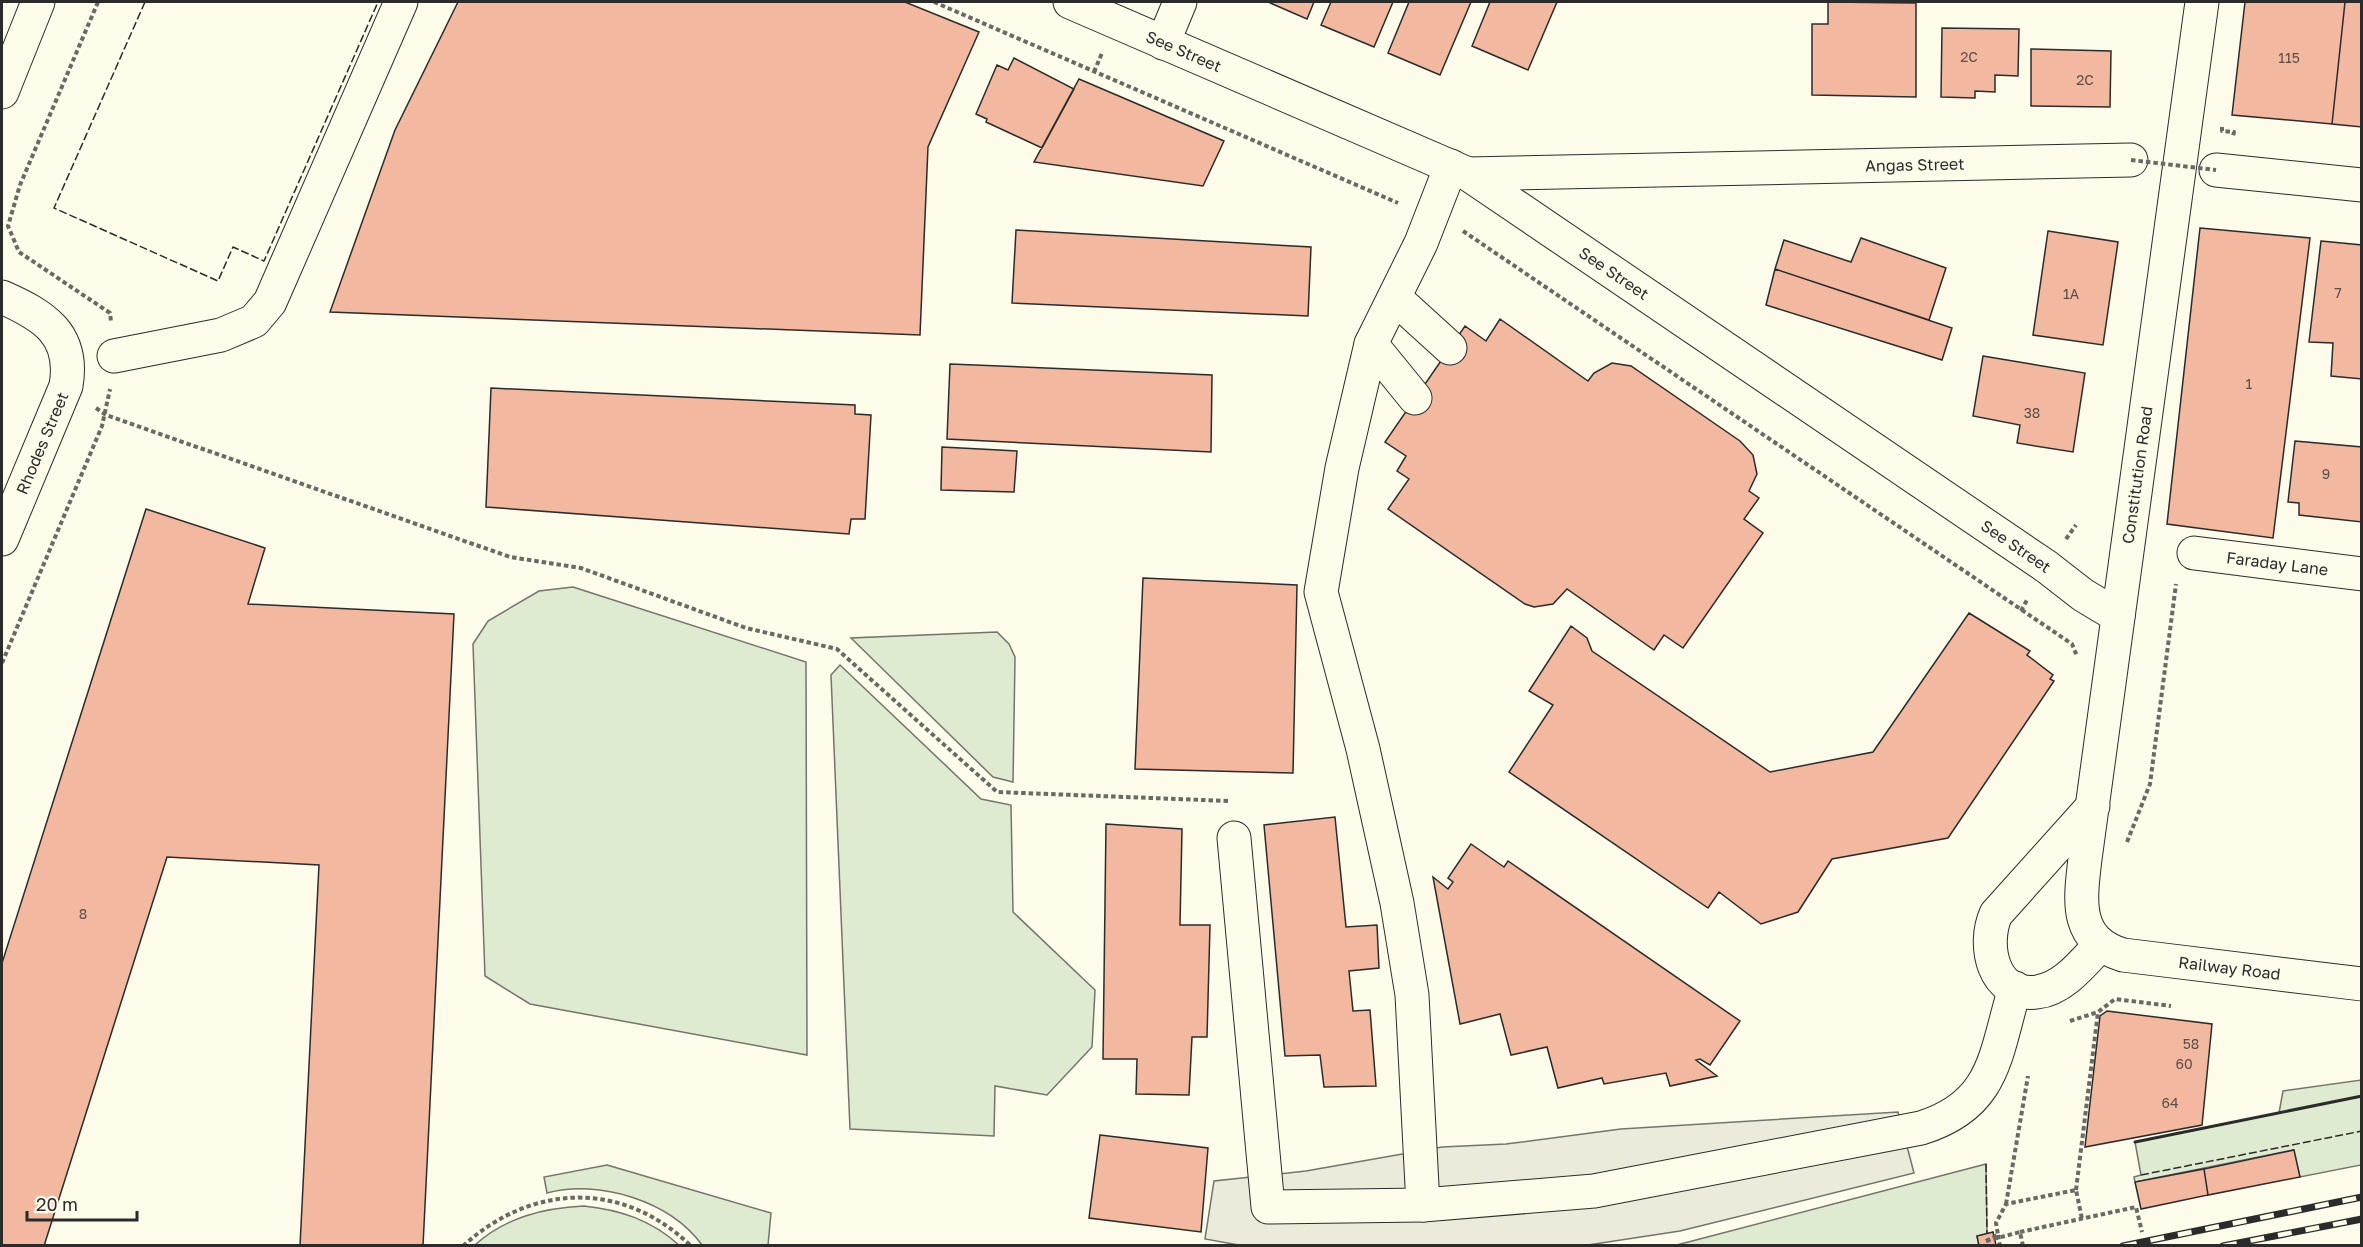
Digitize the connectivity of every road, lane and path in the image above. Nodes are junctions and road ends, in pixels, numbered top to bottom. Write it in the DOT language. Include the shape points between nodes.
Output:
graph roads {
  1 [pos="38,2"];
  2 [pos="401,2"];
  3 [pos="934,2"];
  4 [pos="1070,2"];
  5 [pos="1180,2"];
  6 [pos="2202,2"];
  7 [pos="1163,42"];
  8 [pos="2,92"];
  9 [pos="2131,160"];
  10 [pos="1460,170"];
  11 [pos="2216,170"];
  12 [pos="2361,185"];
  13 [pos="1431,217"];
  14 [pos="2,297"];
  15 [pos="1395,298"];
  16 [pos="1371,344"];
  17 [pos="1450,348"];
  18 [pos="114,356"];
  19 [pos="66,386"];
  20 [pos="1415,398"];
  21 [pos="2,539"];
  22 [pos="2194,553"];
  23 [pos="2361,574"];
  24 [pos="2021,611"];
  25 [pos="2118,616"];
  26 [pos="2093,806"];
  27 [pos="1234,838"];
  28 [pos="2127,842"];
  29 [pos="2100,945"];
  30 [pos="2361,984"];
  31 [pos="2014,988"];
  32 [pos="2171,1006"];
  33 [pos="2030,1070"];
  34 [pos="2076,1190"];
  35 [pos="2006,1204"];
  36 [pos="1423,1205"];
  37 [pos="2082,1219"];
  38 [pos="2020,1232"];
  39 [pos="2142,1232"];
  40 [pos="1998,1235"];
  41 [pos="464,1245"];
  42 [pos="691,1245"];
  43 [pos="2000,1245"];
  44 [pos="2023,1245"];
  1 -- 8 [label="street"];
  2 -- 18 [label="street" via="270,302 254,321 221,335"];
  3 -- 13 [label="path"];
  4 -- 7 [label="street, See Street"];
  5 -- 7 [label="street"];
  6 -- 25 [label="street, Constitution Road"];
  7 -- 10 [label="street, See Street"];
  9 -- 10 [label="street, Angas Street"];
  9 -- 11 [label="path, bridge"];
  10 -- 13 [label="street"];
  10 -- 25 [label="street, See Street"];
  11 -- 12 [label="street"];
  13 -- 15 [label="street"];
  13 -- 24 [label="path" via="1471,235"];
  14 -- 19 [label="street, Rhodes Street" via="46,320 63,345 68,366"];
  15 -- 16 [label="street"];
  15 -- 17 [label="street"];
  16 -- 20 [label="street"];
  16 -- 36 [label="street" via="1342,468 1321,592 1363,749 1401,926 1412,995"];
  19 -- 21 [label="street, Rhodes Street"];
  19 -- 27 [label="path" via="106,415 510,557 581,568 746,628 837,650 997,792 1233,801"];
  22 -- 23 [label="street, Faraday Lane"];
  22 -- 28 [label="path" via="2178,572 2150,784"];
  25 -- 26 [label="street, Constitution Road"];
  26 -- 29 [label="street, Constitution Road" via="2082,905 2091,935"];
  26 -- 31 [label="street" via="1996,914 1990,926 1991,960"];
  27 -- 36 [label="street" via="1269,1207"];
  29 -- 30 [label="street, Railway Road" via="2123,954"];
  29 -- 31 [label="street" via="2049,989 2026,992"];
  31 -- 36 [label="street" via="1991,1070 1979,1093 1962,1111 1941,1121 1594,1191"];
  32 -- 34 [label="path" via="2115,999 2098,1012"];
  33 -- 35 [label="path"];
  34 -- 35 [label="path"];
  34 -- 37 [label="path"];
  35 -- 40 [label="path" via="1995,1223"];
  37 -- 38 [label="path"];
  37 -- 39 [label="path" via="2136,1207"];
  38 -- 40 [label="path, bridge" via="1986,1240"];
  38 -- 44 [label="path, bridge"];
  40 -- 43 [label="path"];
  41 -- 42 [label="path" via="502,1216 528,1205 585,1197 644,1211 673,1228"];
}
